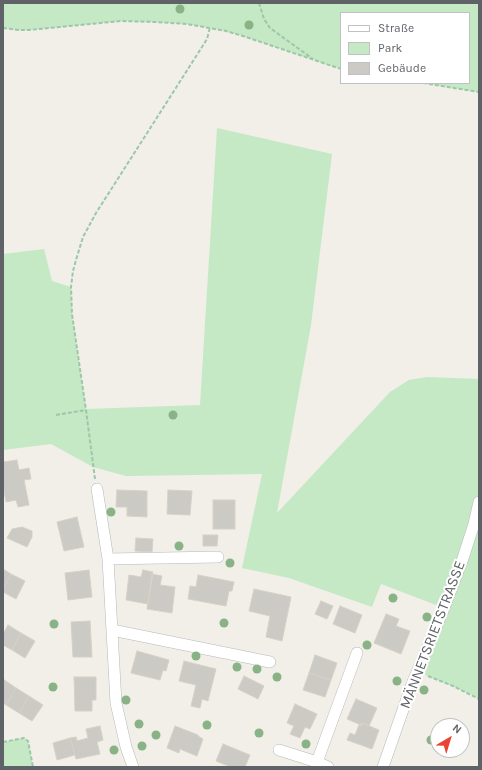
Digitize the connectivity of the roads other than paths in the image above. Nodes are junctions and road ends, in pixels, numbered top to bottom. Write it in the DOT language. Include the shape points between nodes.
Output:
graph roads {
  1 [pos="97,489"];
  2 [pos="479,502"];
  3 [pos="218,557"];
  4 [pos="108,559"];
  5 [pos="112,630"];
  6 [pos="357,653"];
  7 [pos="270,662"];
  8 [pos="279,750"];
  9 [pos="317,762"];
  10 [pos="134,767"];
  11 [pos="328,767"];
  12 [pos="383,767"];
  1 -- 4 [label="street"];
  2 -- 12 [label="street, MÄNNETSRIETSTRASSE" via="463,558 412,684"];
  3 -- 4 [label="street"];
  4 -- 5 [label="street"];
  5 -- 7 [label="street"];
  5 -- 10 [label="street" via="116,703 126,747"];
  6 -- 9 [label="street"];
  8 -- 9 [label="street"];
  9 -- 11 [label="street"];
}
